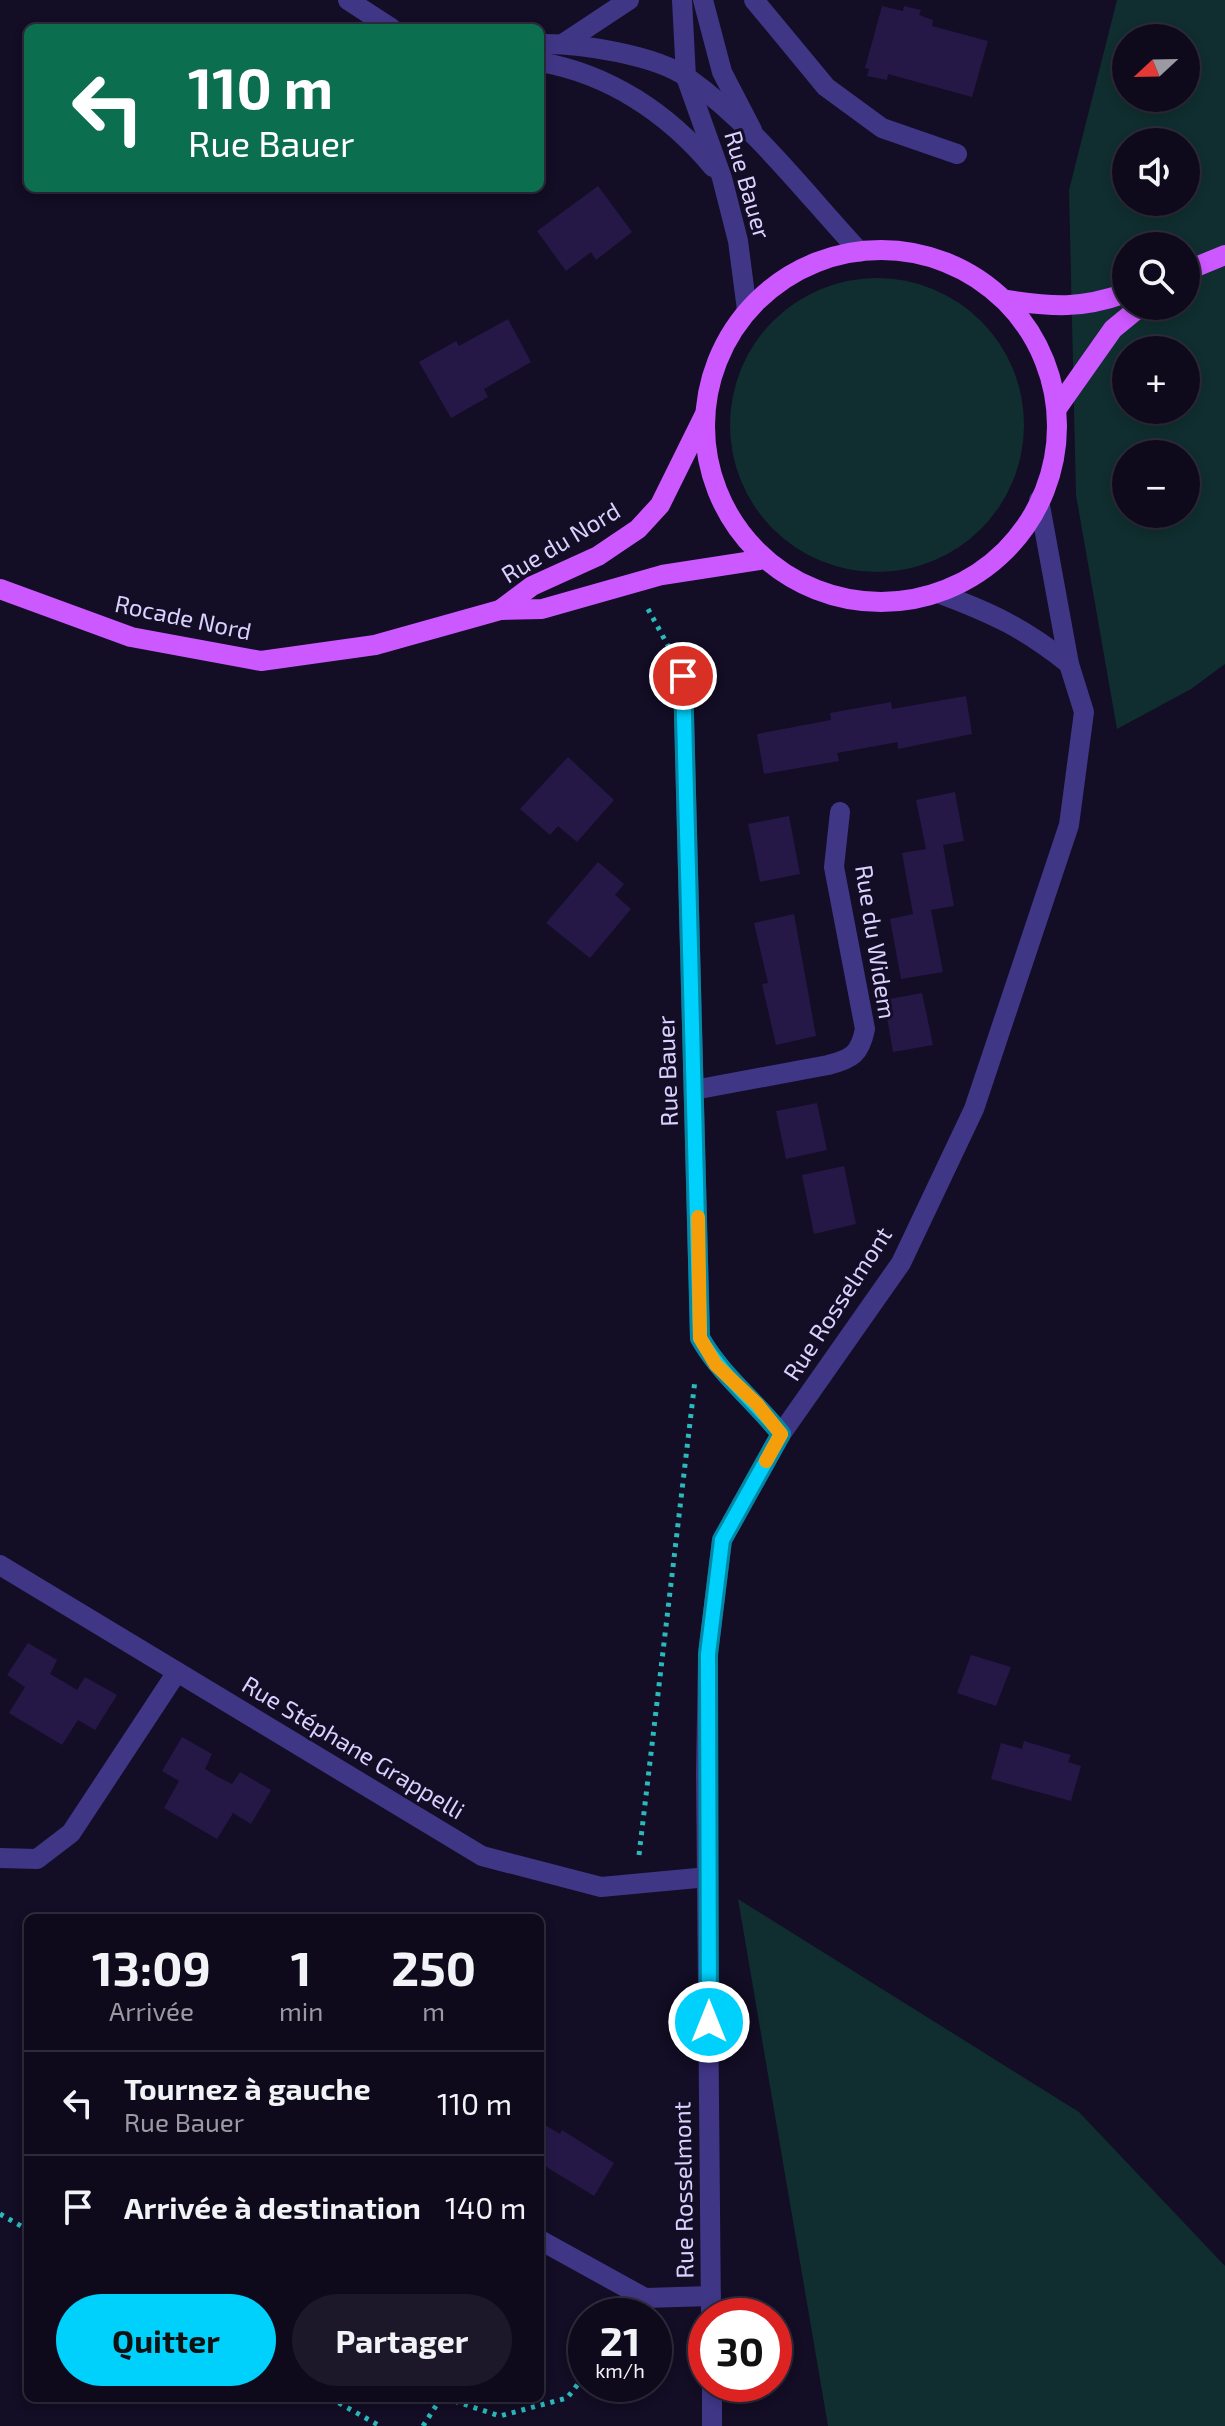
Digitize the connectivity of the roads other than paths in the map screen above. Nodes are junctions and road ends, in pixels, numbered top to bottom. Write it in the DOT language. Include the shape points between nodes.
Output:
graph roads {
  1 [pos="348,0"];
  2 [pos="629,0"];
  3 [pos="682,0"];
  4 [pos="703,0"];
  5 [pos="754,0"];
  6 [pos="385,24"];
  7 [pos="564,43"];
  8 [pos="544,44"];
  9 [pos="544,63"];
  10 [pos="686,77"];
  11 [pos="758,140"];
  12 [pos="957,154"];
  13 [pos="722,178"];
  14 [pos="860,252"];
  15 [pos="1225,255"];
  16 [pos="1200,265"];
  17 [pos="1112,298"];
  18 [pos="1007,300"];
  19 [pos="747,310"];
  20 [pos="1124,320"];
  21 [pos="1058,407"];
  22 [pos="705,414"];
  23 [pos="1039,500"];
  24 [pos="759,560"];
  25 [pos="0,589"];
  26 [pos="938,593"];
  27 [pos="500,610"];
  28 [pos="1069,664"];
  29 [pos="683,676"];
  30 [pos="840,812"];
  31 [pos="694,1090"];
  32 [pos="781,1434"];
  33 [pos="0,1565"];
  34 [pos="177,1672"];
  35 [pos="0,1858"];
  36 [pos="708,1877"];
  37 [pos="544,2242"];
  38 [pos="711,2298"];
  39 [pos="688,2303"];
  40 [pos="712,2402"];
  41 [pos="712,2426"];
  1 -- 6 [label="street"];
  2 -- 7 [label="street"];
  3 -- 10 [label="street, Rue Bauer"];
  4 -- 11 [label="street, Rue Bauer" via="722,72"];
  5 -- 12 [label="street" via="826,87 882,128"];
  7 -- 8 [label="street"];
  7 -- 10 [label="street" via="640,59"];
  9 -- 13 [label="street" via="572,67 649,105 691,141"];
  10 -- 11 [label="street, Rue Bauer"];
  10 -- 13 [label="street, Rue Bauer"];
  11 -- 14 [label="street, Rue Bauer"];
  13 -- 19 [label="street, Rue Bauer"];
  14 -- 18 [label="main road" via="883,247 945,259"];
  14 -- 19 [label="main road" via="814,261 773,285"];
  15 -- 16 [label="main road"];
  17 -- 18 [label="main road" via="1059,308"];
  18 -- 21 [label="main road" via="1041,346"];
  19 -- 22 [label="main road" via="720,353"];
  20 -- 21 [label="main road"];
  21 -- 23 [label="main road" via="1055,460"];
  22 -- 24 [label="main road" via="711,472 725,520"];
  22 -- 27 [label="main road, Rue du Nord" via="660,505 638,529 598,556 532,586"];
  23 -- 26 [label="main road" via="1031,520 995,561"];
  23 -- 28 [label="street, Rue Rosselmont"];
  24 -- 26 [label="main road" via="818,590 881,602"];
  24 -- 27 [label="main road, Rue du Nord" via="717,564 542,609"];
  25 -- 27 [label="main road, Rocade Nord" via="131,637 261,661 375,645"];
  26 -- 28 [label="street" via="1030,632"];
  28 -- 32 [label="street, Rue Rosselmont" via="1084,712 1069,825 974,1109 901,1263"];
  29 -- 31 [label="street, Rue Bauer"];
  30 -- 31 [label="street, Rue du Widem" via="834,867 865,1029 861,1049 850,1059 828,1065"];
  31 -- 32 [label="street, Rue Bauer" via="700,1338 716,1365"];
  32 -- 36 [label="street, Rue Rosselmont" via="722,1540 708,1654"];
  33 -- 34 [label="street, Rue Stéphane Grappelli"];
  34 -- 35 [label="street" via="71,1833 37,1859"];
  34 -- 36 [label="street, Rue Stéphane Grappelli" via="482,1856 601,1887"];
  36 -- 38 [label="street, Rue Rosselmont"];
  37 -- 39 [label="street" via="645,2298"];
  40 -- 41 [label="street"];
}
